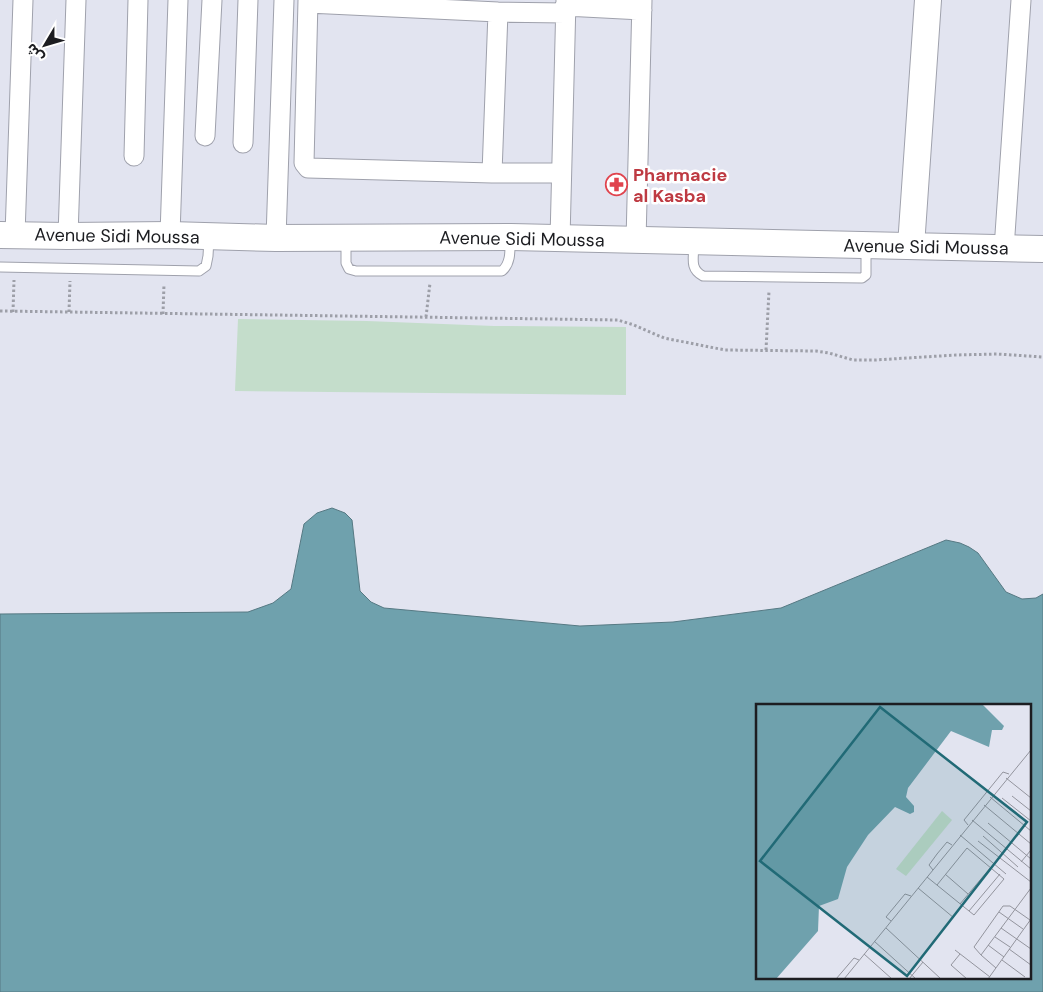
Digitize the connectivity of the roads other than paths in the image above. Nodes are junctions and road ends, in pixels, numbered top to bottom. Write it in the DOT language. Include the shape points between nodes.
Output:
graph roads {
  1 [pos="23,0"];
  2 [pos="76,0"];
  3 [pos="138,0"];
  4 [pos="178,0"];
  5 [pos="212,0"];
  6 [pos="248,0"];
  7 [pos="284,0"];
  8 [pos="928,0"];
  9 [pos="1021,0"];
  10 [pos="308,1"];
  11 [pos="642,5"];
  12 [pos="565,6"];
  13 [pos="498,12"];
  14 [pos="205,136"];
  15 [pos="243,144"];
  16 [pos="134,156"];
  17 [pos="492,173"];
  18 [pos="561,173"];
  19 [pos="8,235"];
  20 [pos="68,236"];
  21 [pos="170,236"];
  22 [pos="209,237"];
  23 [pos="510,237"];
  24 [pos="276,238"];
  25 [pos="346,238"];
  26 [pos="560,238"];
  27 [pos="636,241"];
  28 [pos="694,242"];
  29 [pos="866,245"];
  30 [pos="911,246"];
  31 [pos="1004,248"];
  32 [pos="1043,250"];
  33 [pos="0,267"];
  1 -- 19 [label="street"];
  2 -- 20 [label="street"];
  3 -- 16 [label="street"];
  4 -- 21 [label="street"];
  5 -- 14 [label="street"];
  6 -- 15 [label="street"];
  7 -- 24 [label="street"];
  8 -- 30 [label="street"];
  9 -- 31 [label="street"];
  10 -- 13 [label="street"];
  10 -- 17 [label="street" via="306,167"];
  11 -- 12 [label="street"];
  11 -- 27 [label="street"];
  12 -- 13 [label="street"];
  12 -- 18 [label="street"];
  13 -- 17 [label="street"];
  17 -- 18 [label="street"];
  18 -- 26 [label="street"];
  19 -- 20 [label="street, Avenue Sidi Moussa"];
  20 -- 21 [label="street, Avenue Sidi Moussa"];
  21 -- 22 [label="street, Avenue Sidi Moussa"];
  22 -- 24 [label="street, Avenue Sidi Moussa"];
  22 -- 33 [label="lane" via="206,266 199,271"];
  23 -- 25 [label="street, Avenue Sidi Moussa"];
  23 -- 25 [label="lane" via="509,260 502,271 431,272 349,269"];
  23 -- 26 [label="street, Avenue Sidi Moussa"];
  24 -- 25 [label="street, Avenue Sidi Moussa"];
  26 -- 27 [label="street, Avenue Sidi Moussa"];
  27 -- 28 [label="street, Avenue Sidi Moussa"];
  28 -- 29 [label="street, Avenue Sidi Moussa"];
  28 -- 29 [label="lane" via="694,267 696,273 703,276 862,278 866,274"];
  29 -- 30 [label="street, Avenue Sidi Moussa"];
  30 -- 31 [label="street, Avenue Sidi Moussa"];
  31 -- 32 [label="street, Avenue Sidi Moussa"];
}
